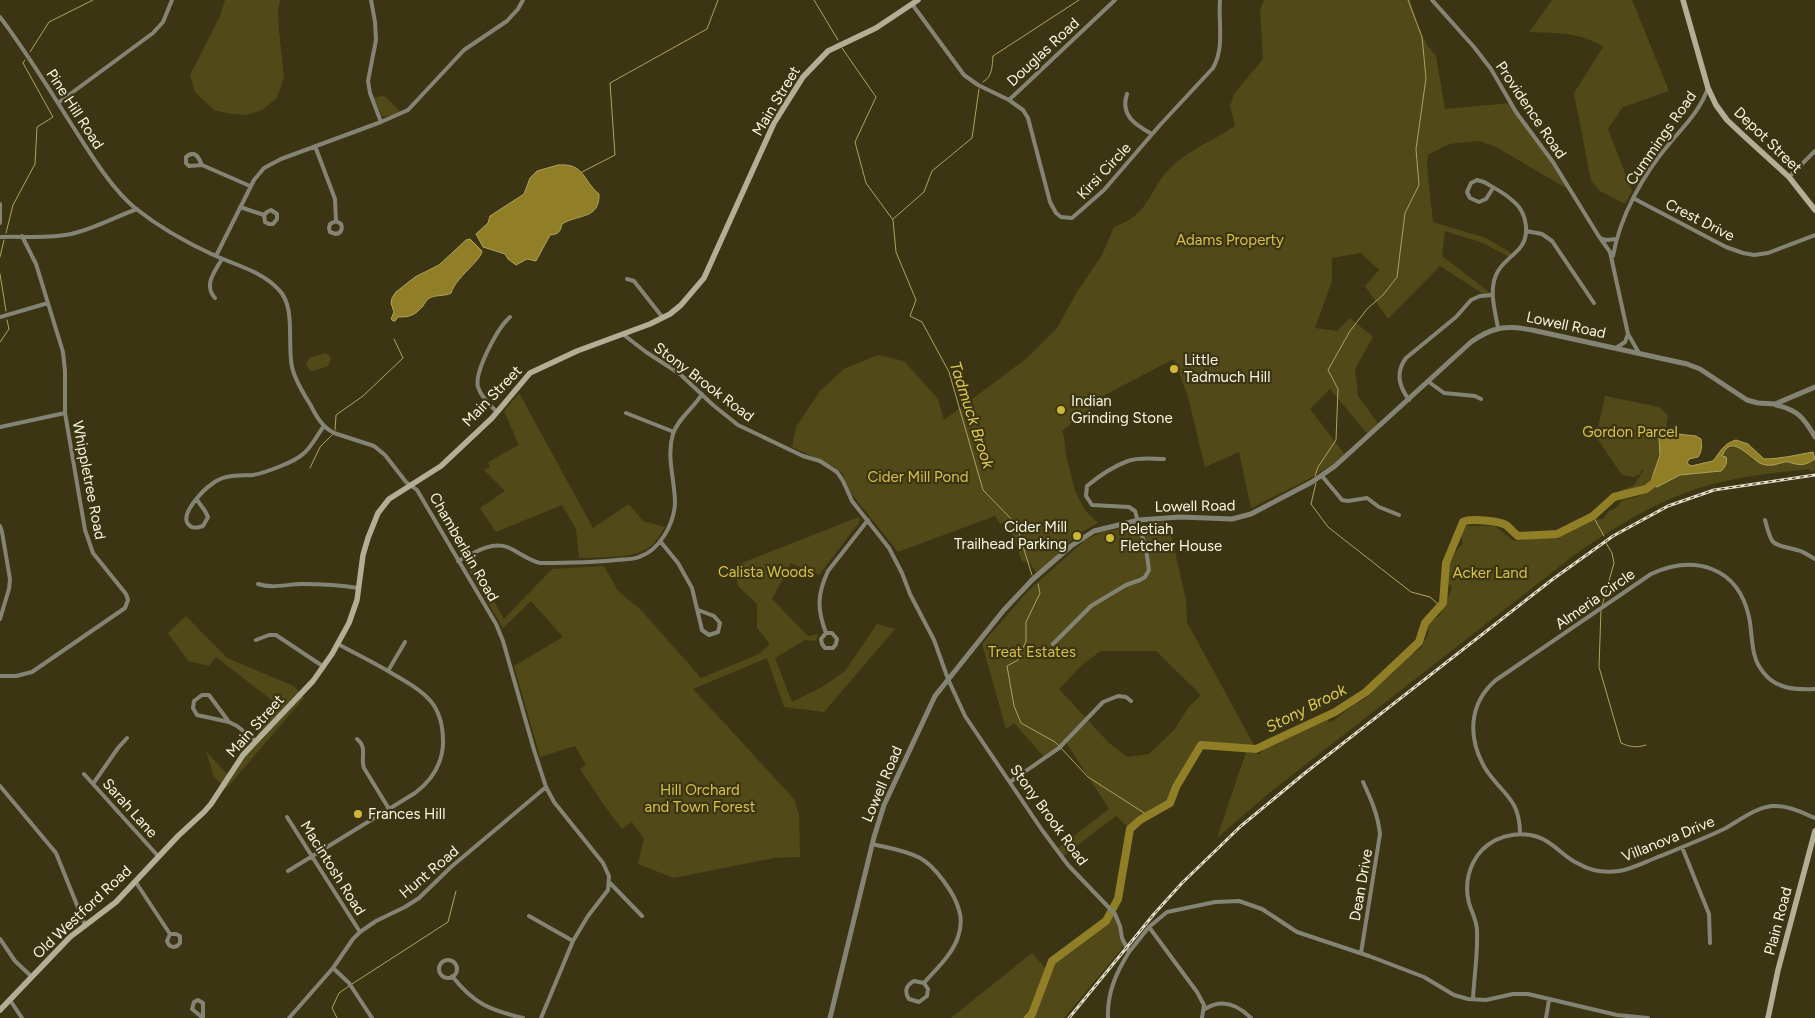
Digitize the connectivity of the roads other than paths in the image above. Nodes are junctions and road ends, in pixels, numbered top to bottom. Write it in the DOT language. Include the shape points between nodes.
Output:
graph roads {
  1 [pos="172,0"];
  2 [pos="371,0"];
  3 [pos="523,0"];
  4 [pos="1114,0"];
  5 [pos="1220,0"];
  6 [pos="1432,0"];
  7 [pos="1682,0"];
  8 [pos="915,2"];
  9 [pos="0,17"];
  10 [pos="1708,88"];
  11 [pos="1127,94"];
  12 [pos="1009,100"];
  13 [pos="58,103"];
  14 [pos="382,122"];
  15 [pos="1152,134"];
  16 [pos="315,146"];
  17 [pos="1815,152"];
  18 [pos="202,165"];
  19 [pos="1789,176"];
  20 [pos="250,186"];
  21 [pos="1494,188"];
  22 [pos="1633,198"];
  23 [pos="0,204"];
  24 [pos="240,207"];
  25 [pos="137,209"];
  26 [pos="1815,210"];
  27 [pos="264,215"];
  28 [pos="336,221"];
  29 [pos="0,223"];
  30 [pos="1526,231"];
  31 [pos="1815,235"];
  32 [pos="0,236"];
  33 [pos="22,236"];
  34 [pos="1602,239"];
  35 [pos="1616,239"];
  36 [pos="216,256"];
  37 [pos="1612,257"];
  38 [pos="222,259"];
  39 [pos="627,279"];
  40 [pos="1493,295"];
  41 [pos="215,298"];
  42 [pos="48,303"];
  43 [pos="1594,303"];
  44 [pos="0,317"];
  45 [pos="510,317"];
  46 [pos="663,318"];
  47 [pos="1498,328"];
  48 [pos="1628,334"];
  49 [pos="624,335"];
  50 [pos="1614,348"];
  51 [pos="1640,354"];
  52 [pos="1429,382"];
  53 [pos="1815,387"];
  54 [pos="702,394"];
  55 [pos="1481,399"];
  56 [pos="1409,400"];
  57 [pos="1775,404"];
  58 [pos="64,412"];
  59 [pos="497,412"];
  60 [pos="626,413"];
  61 [pos="324,426"];
  62 [pos="0,427"];
  63 [pos="674,432"];
  64 [pos="1815,437"];
  65 [pos="1164,459"];
  66 [pos="1322,476"];
  67 [pos="410,485"];
  68 [pos="196,500"];
  69 [pos="1399,515"];
  70 [pos="868,520"];
  71 [pos="1139,520"];
  72 [pos="1765,520"];
  73 [pos="0,526"];
  74 [pos="660,541"];
  75 [pos="1815,559"];
  76 [pos="458,561"];
  77 [pos="258,584"];
  78 [pos="358,588"];
  79 [pos="698,610"];
  80 [pos="0,619"];
  81 [pos="826,633"];
  82 [pos="256,640"];
  83 [pos="405,642"];
  84 [pos="338,644"];
  85 [pos="1053,644"];
  86 [pos="324,668"];
  87 [pos="388,671"];
  88 [pos="0,676"];
  89 [pos="948,679"];
  90 [pos="1815,689"];
  91 [pos="1131,701"];
  92 [pos="229,722"];
  93 [pos="127,738"];
  94 [pos="356,739"];
  95 [pos="256,741"];
  96 [pos="84,774"];
  97 [pos="1010,782"];
  98 [pos="1363,782"];
  99 [pos="93,784"];
  100 [pos="0,786"];
  101 [pos="546,787"];
  102 [pos="389,809"];
  103 [pos="204,812"];
  104 [pos="287,817"];
  105 [pos="1815,818"];
  106 [pos="1815,831"];
  107 [pos="1520,834"];
  108 [pos="872,844"];
  109 [pos="1682,847"];
  110 [pos="158,856"];
  111 [pos="313,856"];
  112 [pos="288,871"];
  113 [pos="135,881"];
  114 [pos="610,883"];
  115 [pos="529,916"];
  116 [pos="642,916"];
  117 [pos="85,925"];
  118 [pos="1149,927"];
  119 [pos="360,932"];
  120 [pos="170,934"];
  121 [pos="0,939"];
  122 [pos="573,941"];
  123 [pos="1710,943"];
  124 [pos="1129,952"];
  125 [pos="1361,953"];
  126 [pos="333,968"];
  127 [pos="452,976"];
  128 [pos="32,977"];
  129 [pos="924,983"];
  130 [pos="1473,999"];
  131 [pos="10,1000"];
  132 [pos="1548,1000"];
  133 [pos="1205,1009"];
  134 [pos="0,1010"];
  135 [pos="22,1018"];
  136 [pos="289,1018"];
  137 [pos="372,1018"];
  138 [pos="523,1018"];
  139 [pos="541,1018"];
  140 [pos="830,1018"];
  141 [pos="1108,1018"];
  142 [pos="1202,1018"];
  143 [pos="1251,1018"];
  144 [pos="1546,1018"];
  145 [pos="1648,1018"];
  146 [pos="1768,1018"];
  1 -- 13 [label="street" via="163,22 153,33"];
  2 -- 14 [label="street" via="376,40 368,81"];
  3 -- 14 [label="street" via="507,21 464,50 412,108"];
  4 -- 12 [label="street, Douglas Road"];
  5 -- 15 [label="street, Kirsi Circle" via="1218,59 1197,87"];
  6 -- 34 [label="street, Providence Road" via="1490,69"];
  7 -- 10 [label="main road, Depot Street"];
  8 -- 12 [label="street, Kirsi Circle" via="964,74 978,85"];
  8 -- 46 [label="main road, Main Street" via="876,28 828,51 803,78 774,123 704,278 681,305"];
  9 -- 13 [label="street, Pine Hill Road"];
  10 -- 19 [label="main road, Depot Street" via="1727,120"];
  10 -- 22 [label="street, Cummings Road" via="1692,118 1667,146"];
  11 -- 15 [label="street" via="1126,114"];
  12 -- 15 [label="street, Kirsi Circle" via="1028,118 1050,202 1056,213 1064,218 1076,216 1093,201"];
  13 -- 25 [label="street, Pine Hill Road" via="94,159"];
  14 -- 16 [label="street"];
  16 -- 20 [label="street" via="270,164"];
  16 -- 28 [label="street" via="335,199"];
  17 -- 19 [label="street"];
  18 -- 18 [label="street" via="189,166 186,157 194,154"];
  18 -- 20 [label="street"];
  19 -- 26 [label="main road, Depot Street"];
  20 -- 24 [label="street"];
  21 -- 21 [label="street" via="1486,199 1479,202 1472,200 1467,192 1469,185 1477,180"];
  21 -- 30 [label="street" via="1518,206"];
  22 -- 31 [label="street, Crest Drive" via="1743,253 1768,253"];
  22 -- 35 [label="street, Cummings Road"];
  23 -- 29 [label="street"];
  24 -- 27 [label="street"];
  24 -- 36 [label="street"];
  25 -- 33 [label="street" via="86,230 59,236"];
  25 -- 36 [label="street" via="184,240"];
  30 -- 40 [label="street" via="1521,246 1498,270"];
  30 -- 43 [label="street" via="1542,234 1552,241"];
  32 -- 33 [label="street"];
  33 -- 42 [label="street, Whippletree Road" via="36,264"];
  34 -- 35 [label="street"];
  34 -- 37 [label="street, Providence Road"];
  35 -- 37 [label="street, Cummings Road"];
  36 -- 38 [label="street"];
  37 -- 48 [label="street, Providence Road"];
  38 -- 41 [label="street" via="209,284"];
  38 -- 61 [label="street" via="257,273 282,293 289,311 294,371"];
  39 -- 46 [label="street" via="634,281"];
  40 -- 47 [label="street"];
  40 -- 56 [label="street" via="1471,300 1456,317 1406,358 1399,381"];
  42 -- 44 [label="street"];
  42 -- 58 [label="street, Whippletree Road" via="64,360"];
  45 -- 59 [label="street" via="488,352 478,377 480,390"];
  46 -- 49 [label="main road, Main Street"];
  47 -- 50 [label="street, Lowell Road" via="1532,330"];
  47 -- 52 [label="street, Lowell Road" via="1471,342"];
  48 -- 50 [label="street" via="1624,344"];
  48 -- 51 [label="street, Providence Road"];
  49 -- 54 [label="street, Stony Brook Road" via="680,374"];
  49 -- 59 [label="main road, Main Street" via="577,351 536,370 525,378"];
  50 -- 51 [label="street, Lowell Road"];
  51 -- 57 [label="street, Lowell Road" via="1687,364 1747,400"];
  52 -- 55 [label="street" via="1444,393"];
  52 -- 56 [label="street, Lowell Road"];
  53 -- 57 [label="street, Lowell Road"];
  54 -- 63 [label="street"];
  54 -- 70 [label="street, Stony Brook Road" via="738,425 831,468"];
  56 -- 66 [label="street, Lowell Road"];
  57 -- 64 [label="street" via="1800,416"];
  58 -- 62 [label="street"];
  58 -- 88 [label="street, Whippletree Road" via="84,530 93,553 126,594 127,605 32,672"];
  59 -- 67 [label="main road, Main Street" via="441,466"];
  60 -- 63 [label="street"];
  61 -- 67 [label="street, Chamberlain Road" via="334,433 374,446"];
  61 -- 68 [label="street" via="300,457 257,474 220,479"];
  63 -- 74 [label="street" via="670,447 675,503 673,519"];
  65 -- 71 [label="street" via="1129,460 1086,488 1086,498 1092,505 1131,508"];
  66 -- 69 [label="street" via="1342,500 1365,498"];
  66 -- 71 [label="street, Lowell Road" via="1243,517"];
  67 -- 76 [label="street, Chamberlain Road" via="417,490"];
  67 -- 78 [label="main road, Main Street" via="389,499 373,524"];
  68 -- 68 [label="street" via="208,517 202,526 195,528 186,518"];
  70 -- 81 [label="street" via="824,580 819,602"];
  70 -- 89 [label="street, Stony Brook Road" via="889,548 902,573 934,640"];
  71 -- 85 [label="street" via="1148,574 1091,606"];
  71 -- 89 [label="street, Lowell Road" via="1094,531 1071,546 1024,588"];
  72 -- 75 [label="street" via="1776,544 1800,550"];
  73 -- 80 [label="street" via="10,580"];
  74 -- 76 [label="street" via="639,557 596,562 540,563 506,546 484,548"];
  74 -- 79 [label="street" via="690,583"];
  76 -- 101 [label="street, Chamberlain Road" via="498,629"];
  77 -- 78 [label="street"];
  78 -- 84 [label="main road, Main Street" via="353,612"];
  79 -- 79 [label="street" via="703,632 709,635 718,632 720,623 717,618"];
  81 -- 81 [label="street" via="832,633 837,639 833,648 825,648 822,644 822,636"];
  82 -- 86 [label="street" via="276,635"];
  83 -- 87 [label="street"];
  84 -- 86 [label="main road, Main Street"];
  84 -- 87 [label="street"];
  86 -- 95 [label="main road, Main Street"];
  87 -- 102 [label="street" via="410,683 433,703 443,738 440,760 432,777 415,793"];
  89 -- 97 [label="street, Stony Brook Road" via="965,716"];
  89 -- 108 [label="street, Lowell Road" via="928,709 884,805"];
  90 -- 107 [label="street, Almeria Circle" via="1785,687 1772,682 1762,671 1754,654 1746,606 1738,589 1723,575 1708,568 1681,564 1651,574 1484,691 1473,722 1476,747 1486,769 1514,805"];
  91 -- 97 [label="street" via="1121,696 1106,700 1059,748"];
  92 -- 92 [label="street" via="197,715 194,701 202,694 209,696"];
  92 -- 95 [label="street"];
  93 -- 99 [label="street"];
  94 -- 102 [label="street" via="364,748 362,764"];
  95 -- 103 [label="main road, Main Street" via="237,762"];
  96 -- 99 [label="street, Sarah Lane"];
  97 -- 124 [label="street, Stony Brook Road" via="1068,865 1114,914"];
  98 -- 125 [label="street, Dean Drive" via="1379,820 1380,834"];
  99 -- 110 [label="street, Sarah Lane"];
  100 -- 117 [label="street" via="56,853"];
  101 -- 114 [label="street, Chamberlain Road" via="554,802 603,863"];
  101 -- 119 [label="street, Hunt Road" via="426,892"];
  102 -- 111 [label="street"];
  103 -- 110 [label="main road, Old Westford Road"];
  104 -- 111 [label="street, Macintosh Road"];
  105 -- 109 [label="street, Villanova Drive" via="1790,808 1765,808"];
  106 -- 146 [label="main road, Plain Road"];
  107 -- 109 [label="street, Villanova Drive" via="1541,838 1578,864 1600,871 1625,870"];
  107 -- 130 [label="street" via="1504,837 1485,847 1474,860 1468,875 1467,896 1477,932"];
  108 -- 129 [label="street" via="904,851 925,860 958,906 961,924 955,945"];
  108 -- 140 [label="street, Lowell Road"];
  109 -- 123 [label="street" via="1709,914"];
  110 -- 113 [label="main road, Old Westford Road"];
  111 -- 112 [label="street"];
  111 -- 119 [label="street, Macintosh Road"];
  113 -- 117 [label="main road, Old Westford Road" via="116,902"];
  113 -- 120 [label="street"];
  114 -- 116 [label="street"];
  114 -- 122 [label="street"];
  115 -- 122 [label="street"];
  117 -- 128 [label="main road, Old Westford Road"];
  118 -- 124 [label="street"];
  118 -- 125 [label="street" via="1167,912 1215,902 1239,901 1262,909 1296,932"];
  118 -- 133 [label="street" via="1192,984"];
  119 -- 126 [label="street, Hunt Road"];
  121 -- 128 [label="street" via="15,961"];
  122 -- 139 [label="street"];
  124 -- 141 [label="street" via="1119,967 1110,993"];
  125 -- 130 [label="street" via="1424,977 1454,996"];
  126 -- 136 [label="street, Hunt Road"];
  126 -- 137 [label="street" via="349,983"];
  127 -- 127 [label="street" via="455,964 449,960 443,962 439,967 440,974"];
  127 -- 138 [label="street" via="479,1003"];
  128 -- 131 [label="main road, Old Westford Road"];
  129 -- 129 [label="street" via="928,993 925,999 912,1001 907,996 908,986 914,981"];
  130 -- 132 [label="street" via="1523,994"];
  131 -- 134 [label="main road, Old Westford Road"];
  131 -- 135 [label="street"];
  132 -- 144 [label="street"];
  132 -- 145 [label="street" via="1617,1015"];
  133 -- 142 [label="street"];
  133 -- 143 [label="street" via="1228,1003"];
}
